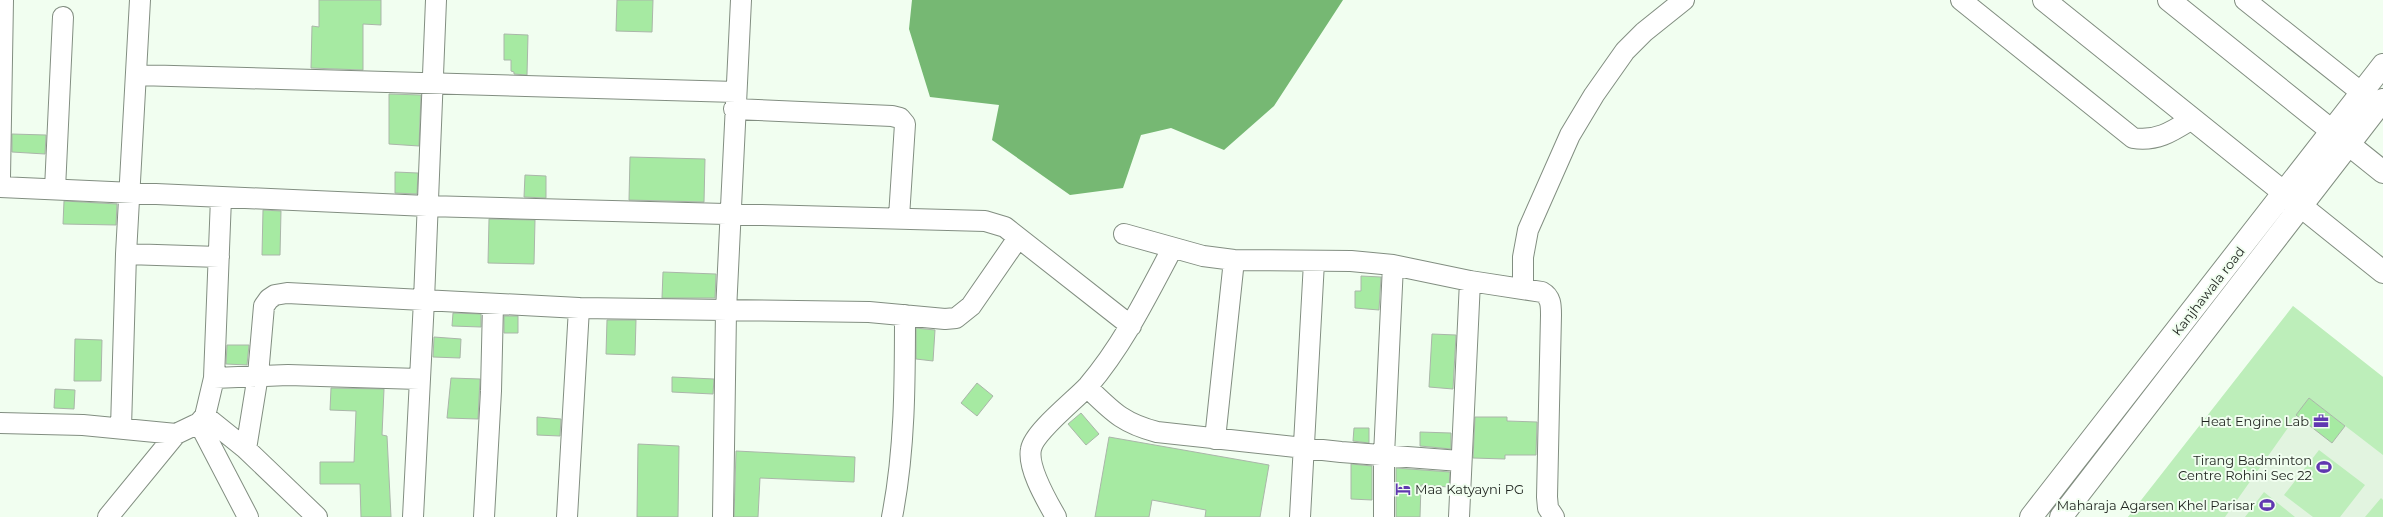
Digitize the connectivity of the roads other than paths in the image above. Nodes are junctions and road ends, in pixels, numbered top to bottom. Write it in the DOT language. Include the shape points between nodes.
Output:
graph roads {
  1 [pos="3,0"];
  2 [pos="140,0"];
  3 [pos="436,0"];
  4 [pos="741,0"];
  5 [pos="1684,0"];
  6 [pos="1961,0"];
  7 [pos="2044,0"];
  8 [pos="2169,0"];
  9 [pos="2245,0"];
  10 [pos="63,17"];
  11 [pos="2383,65"];
  12 [pos="137,75"];
  13 [pos="432,85"];
  14 [pos="2362,93"];
  15 [pos="735,100"];
  16 [pos="2383,100"];
  17 [pos="2192,118"];
  18 [pos="2332,130"];
  19 [pos="2349,144"];
  20 [pos="2383,172"];
  21 [pos="0,177"];
  22 [pos="0,187"];
  23 [pos="55,189"];
  24 [pos="130,192"];
  25 [pos="2285,193"];
  26 [pos="221,198"];
  27 [pos="427,206"];
  28 [pos="2302,206"];
  29 [pos="731,214"];
  30 [pos="899,217"];
  31 [pos="1124,234"];
  32 [pos="1018,238"];
  33 [pos="1172,249"];
  34 [pos="126,254"];
  35 [pos="219,257"];
  36 [pos="1234,260"];
  37 [pos="1314,262"];
  38 [pos="1393,265"];
  39 [pos="2382,269"];
  40 [pos="1470,281"];
  41 [pos="1523,289"];
  42 [pos="424,300"];
  43 [pos="493,304"];
  44 [pos="579,308"];
  45 [pos="726,311"];
  46 [pos="905,315"];
  47 [pos="1131,326"];
  48 [pos="258,374"];
  49 [pos="214,378"];
  50 [pos="419,379"];
  51 [pos="1087,387"];
  52 [pos="202,419"];
  53 [pos="0,423"];
  54 [pos="121,428"];
  55 [pos="176,434"];
  56 [pos="1215,438"];
  57 [pos="1304,448"];
  58 [pos="246,449"];
  59 [pos="1384,455"];
  60 [pos="1460,461"];
  61 [pos="108,517"];
  62 [pos="248,517"];
  63 [pos="317,517"];
  64 [pos="413,517"];
  65 [pos="484,517"];
  66 [pos="568,517"];
  67 [pos="723,517"];
  68 [pos="892,517"];
  69 [pos="1056,517"];
  70 [pos="1300,517"];
  71 [pos="1384,517"];
  72 [pos="1459,517"];
  73 [pos="1554,517"];
  74 [pos="2031,517"];
  75 [pos="2061,517"];
  1 -- 21 [label="street"];
  2 -- 12 [label="street"];
  3 -- 13 [label="street"];
  4 -- 15 [label="street"];
  5 -- 41 [label="street" via="1625,51 1570,135 1528,230"];
  6 -- 17 [label="street" via="2133,138 2144,140 2166,136"];
  7 -- 17 [label="main road"];
  8 -- 18 [label="main road"];
  9 -- 14 [label="street"];
  10 -- 23 [label="street"];
  11 -- 14 [label="main road, Kanjhawala road"];
  12 -- 13 [label="street"];
  12 -- 24 [label="street"];
  13 -- 15 [label="street"];
  13 -- 27 [label="street"];
  14 -- 18 [label="main road, Kanjhawala road"];
  15 -- 29 [label="street"];
  15 -- 30 [label="street" via="900,118 905,124 905,134"];
  16 -- 19 [label="main road, Kanjhawala road"];
  17 -- 25 [label="main road"];
  18 -- 19 [label="main road"];
  18 -- 25 [label="main road, Kanjhawala road"];
  19 -- 20 [label="main road"];
  19 -- 28 [label="main road, Kanjhawala road"];
  22 -- 23 [label="street"];
  23 -- 24 [label="street"];
  24 -- 26 [label="street"];
  24 -- 34 [label="street"];
  25 -- 28 [label="main road"];
  25 -- 74 [label="main road, Kanjhawala road"];
  26 -- 27 [label="street"];
  26 -- 35 [label="street"];
  27 -- 29 [label="street"];
  27 -- 42 [label="street"];
  28 -- 39 [label="main road"];
  28 -- 75 [label="main road, Kanjhawala road"];
  29 -- 30 [label="street"];
  29 -- 45 [label="street"];
  30 -- 32 [label="street" via="985,221 1005,227"];
  31 -- 33 [label="street"];
  32 -- 46 [label="street" via="971,306 962,314 956,318 945,319"];
  32 -- 47 [label="street" via="1095,295"];
  33 -- 36 [label="street"];
  33 -- 47 [label="street"];
  34 -- 35 [label="street"];
  34 -- 54 [label="street"];
  35 -- 49 [label="street"];
  36 -- 37 [label="street"];
  36 -- 56 [label="street"];
  37 -- 38 [label="street"];
  37 -- 57 [label="street"];
  38 -- 40 [label="street"];
  38 -- 59 [label="street"];
  40 -- 41 [label="street"];
  40 -- 60 [label="street"];
  41 -- 73 [label="street" via="1548,295 1551,304 1547,497 1548,508"];
  42 -- 43 [label="street"];
  42 -- 48 [label="street" via="288,294 275,296 269,299 263,311"];
  42 -- 50 [label="street"];
  43 -- 44 [label="street"];
  43 -- 65 [label="street"];
  44 -- 45 [label="street"];
  44 -- 66 [label="street"];
  45 -- 46 [label="street" via="869,312"];
  45 -- 67 [label="street"];
  46 -- 68 [label="street" via="904,395 897,493"];
  47 -- 51 [label="street"];
  48 -- 49 [label="street"];
  48 -- 50 [label="street"];
  48 -- 58 [label="street"];
  49 -- 52 [label="street"];
  50 -- 64 [label="street"];
  51 -- 56 [label="street" via="1117,416 1139,427 1185,436"];
  51 -- 69 [label="street" via="1048,425 1031,448 1031,459 1036,475"];
  52 -- 55 [label="street"];
  52 -- 58 [label="street"];
  52 -- 62 [label="street"];
  53 -- 54 [label="street"];
  54 -- 55 [label="street"];
  55 -- 61 [label="street"];
  56 -- 57 [label="street"];
  57 -- 59 [label="street"];
  57 -- 70 [label="street"];
  58 -- 63 [label="street"];
  59 -- 60 [label="street"];
  59 -- 71 [label="street"];
  60 -- 72 [label="street"];
}
